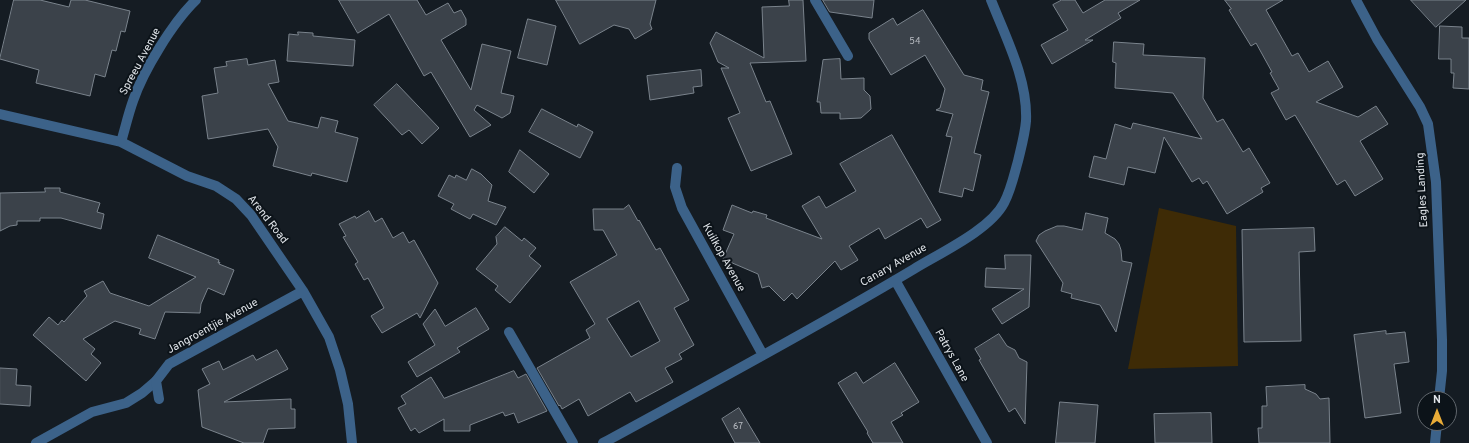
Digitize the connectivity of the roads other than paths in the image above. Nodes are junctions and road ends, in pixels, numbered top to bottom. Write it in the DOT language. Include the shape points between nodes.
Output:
graph roads {
  1 [pos="196,0"];
  2 [pos="815,0"];
  3 [pos="992,0"];
  4 [pos="1356,0"];
  5 [pos="848,56"];
  6 [pos="0,114"];
  7 [pos="121,142"];
  8 [pos="677,168"];
  9 [pos="895,280"];
  10 [pos="303,291"];
  11 [pos="509,332"];
  12 [pos="763,355"];
  13 [pos="156,381"];
  14 [pos="1440,391"];
  15 [pos="159,399"];
  16 [pos="1436,431"];
  17 [pos="36,443"];
  18 [pos="352,443"];
  19 [pos="573,443"];
  20 [pos="603,443"];
  21 [pos="987,443"];
  22 [pos="1435,443"];
  1 -- 7 [label="street, Spreeu Avenue" via="174,26 148,70 133,100"];
  2 -- 5 [label="street"];
  3 -- 9 [label="street, Canary Avenue" via="1017,63 1025,94 1026,122 1013,181 1004,203 988,224"];
  4 -- 14 [label="street, Eagles Landing" via="1428,124 1436,182 1442,340"];
  6 -- 7 [label="street, Arend Road"];
  7 -- 10 [label="street, Arend Road" via="187,176 216,186 236,199 251,216"];
  8 -- 12 [label="street, Kuilkop Avenue" via="675,187 682,208"];
  9 -- 12 [label="street, Canary Avenue"];
  9 -- 21 [label="street, Patrys Lane"];
  10 -- 13 [label="street, Jangroentjie Avenue" via="169,364"];
  10 -- 18 [label="street, Arend Road" via="329,337 340,370 348,404"];
  11 -- 19 [label="street"];
  12 -- 20 [label="street, Canary Avenue"];
  13 -- 15 [label="street"];
  13 -- 17 [label="street, Jangroentjie Avenue" via="126,403 92,412"];
  16 -- 22 [label="street"];
}
